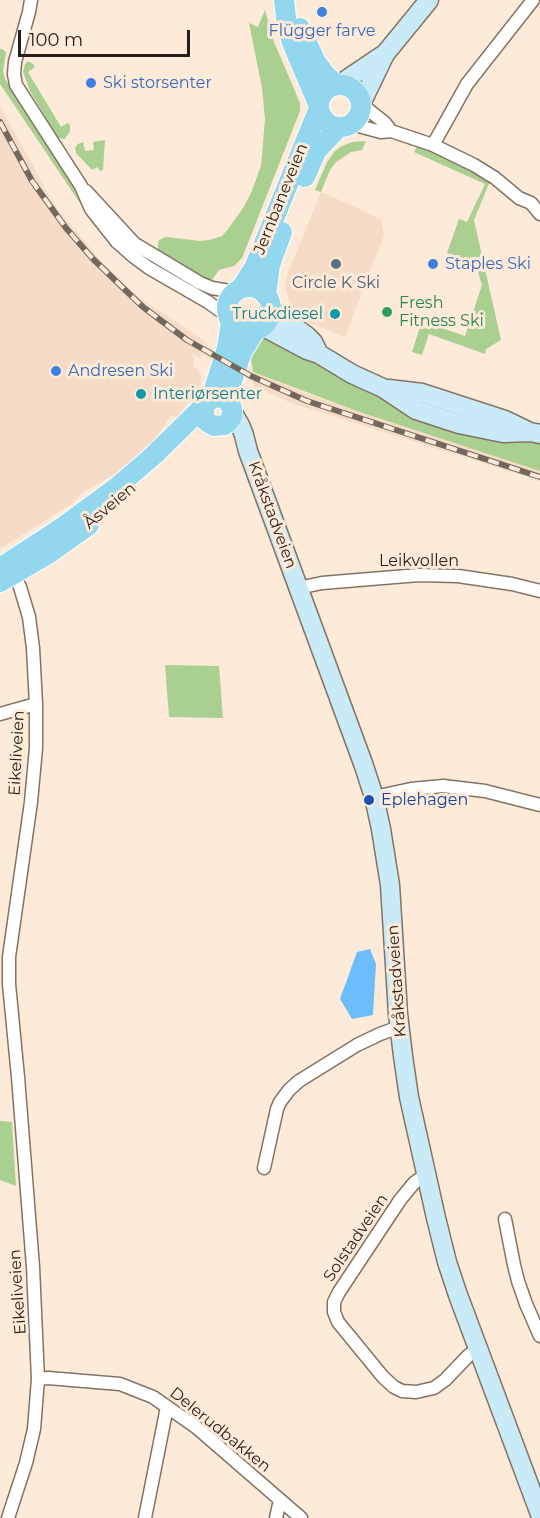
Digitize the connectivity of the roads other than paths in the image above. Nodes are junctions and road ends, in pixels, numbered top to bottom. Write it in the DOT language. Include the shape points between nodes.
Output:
graph roads {
  1 [pos="31,0"];
  2 [pos="429,0"];
  3 [pos="533,0"];
  4 [pos="384,54"];
  5 [pos="339,84"];
  6 [pos="361,104"];
  7 [pos="319,106"];
  8 [pos="345,125"];
  9 [pos="391,131"];
  10 [pos="433,145"];
  11 [pos="81,186"];
  12 [pos="536,202"];
  13 [pos="540,214"];
  14 [pos="238,290"];
  15 [pos="264,315"];
  16 [pos="230,320"];
  17 [pos="218,412"];
  18 [pos="535,433"];
  19 [pos="5,572"];
  20 [pos="298,588"];
  21 [pos="540,591"];
  22 [pos="36,705"];
  23 [pos="0,714"];
  24 [pos="374,797"];
  25 [pos="540,805"];
  26 [pos="399,1027"];
  27 [pos="264,1168"];
  28 [pos="427,1177"];
  29 [pos="505,1219"];
  30 [pos="540,1336"];
  31 [pos="478,1350"];
  32 [pos="39,1379"];
  33 [pos="167,1407"];
  34 [pos="280,1500"];
  35 [pos="540,1514"];
  36 [pos="9,1518"];
  37 [pos="145,1518"];
  38 [pos="276,1518"];
  39 [pos="302,1518"];
  1 -- 11 [label="street" via="15,62 16,85"];
  2 -- 4 [label="main road"];
  3 -- 10 [label="street" via="467,84"];
  4 -- 5 [label="main road"];
  4 -- 6 [label="main road"];
  5 -- 6 [label="main road" via="354,90"];
  5 -- 7 [label="main road" via="322,93"];
  5 -- 7 [label="main road" via="316,62 284,0 287,27"];
  6 -- 8 [label="main road" via="359,115"];
  6 -- 9 [label="street"];
  7 -- 8 [label="main road" via="328,123"];
  7 -- 14 [label="main road, Jernbaneveien" via="254,268"];
  8 -- 9 [label="street"];
  8 -- 15 [label="main road, Jernbaneveien" via="321,145 310,164 273,257"];
  9 -- 10 [label="street"];
  10 -- 12 [label="street" via="474,165 519,198"];
  11 -- 14 [label="street" via="135,244 200,283"];
  11 -- 16 [label="street" via="91,209 117,242"];
  12 -- 13 [label="street"];
  14 -- 15 [label="main road" via="248,287 261,291"];
  14 -- 16 [label="main road" via="228,301"];
  15 -- 16 [label="main road" via="249,330"];
  15 -- 17 [label="main road, Jernbaneveien" via="242,352"];
  15 -- 18 [label="main road" via="307,350 383,388 422,393"];
  16 -- 17 [label="main road"];
  17 -- 19 [label="main road, Åsveien" via="202,428 182,439 119,500 48,554"];
  17 -- 20 [label="main road, Kråkstadveien" via="248,451"];
  19 -- 22 [label="street, Eikeliveien" via="20,587 29,617"];
  20 -- 21 [label="street, Leikvollen" via="419,575 458,576"];
  20 -- 24 [label="main road, Kråkstadveien"];
  22 -- 23 [label="street"];
  22 -- 32 [label="street, Eikeliveien" via="31,802 9,957 9,984"];
  24 -- 25 [label="street" via="443,786 485,791"];
  24 -- 26 [label="main road, Kråkstadveien" via="390,885"];
  26 -- 27 [label="street" via="357,1046 289,1090 277,1109"];
  26 -- 28 [label="main road, Kråkstadveien"];
  28 -- 31 [label="main road, Kråkstadveien" via="447,1262"];
  28 -- 31 [label="street, Solstadveien" via="418,1179 400,1200 339,1292 334,1312 390,1385 402,1391 434,1388"];
  29 -- 30 [label="street" via="516,1273"];
  31 -- 35 [label="main road, Kråkstadveien"];
  32 -- 33 [label="street, Delerudbakken" via="120,1384 153,1396"];
  32 -- 36 [label="street, Eikeliveien" via="34,1429"];
  33 -- 34 [label="street, Delerudbakken"];
  33 -- 37 [label="street"];
  34 -- 38 [label="street"];
  34 -- 39 [label="street, Delerudbakken"];
}
